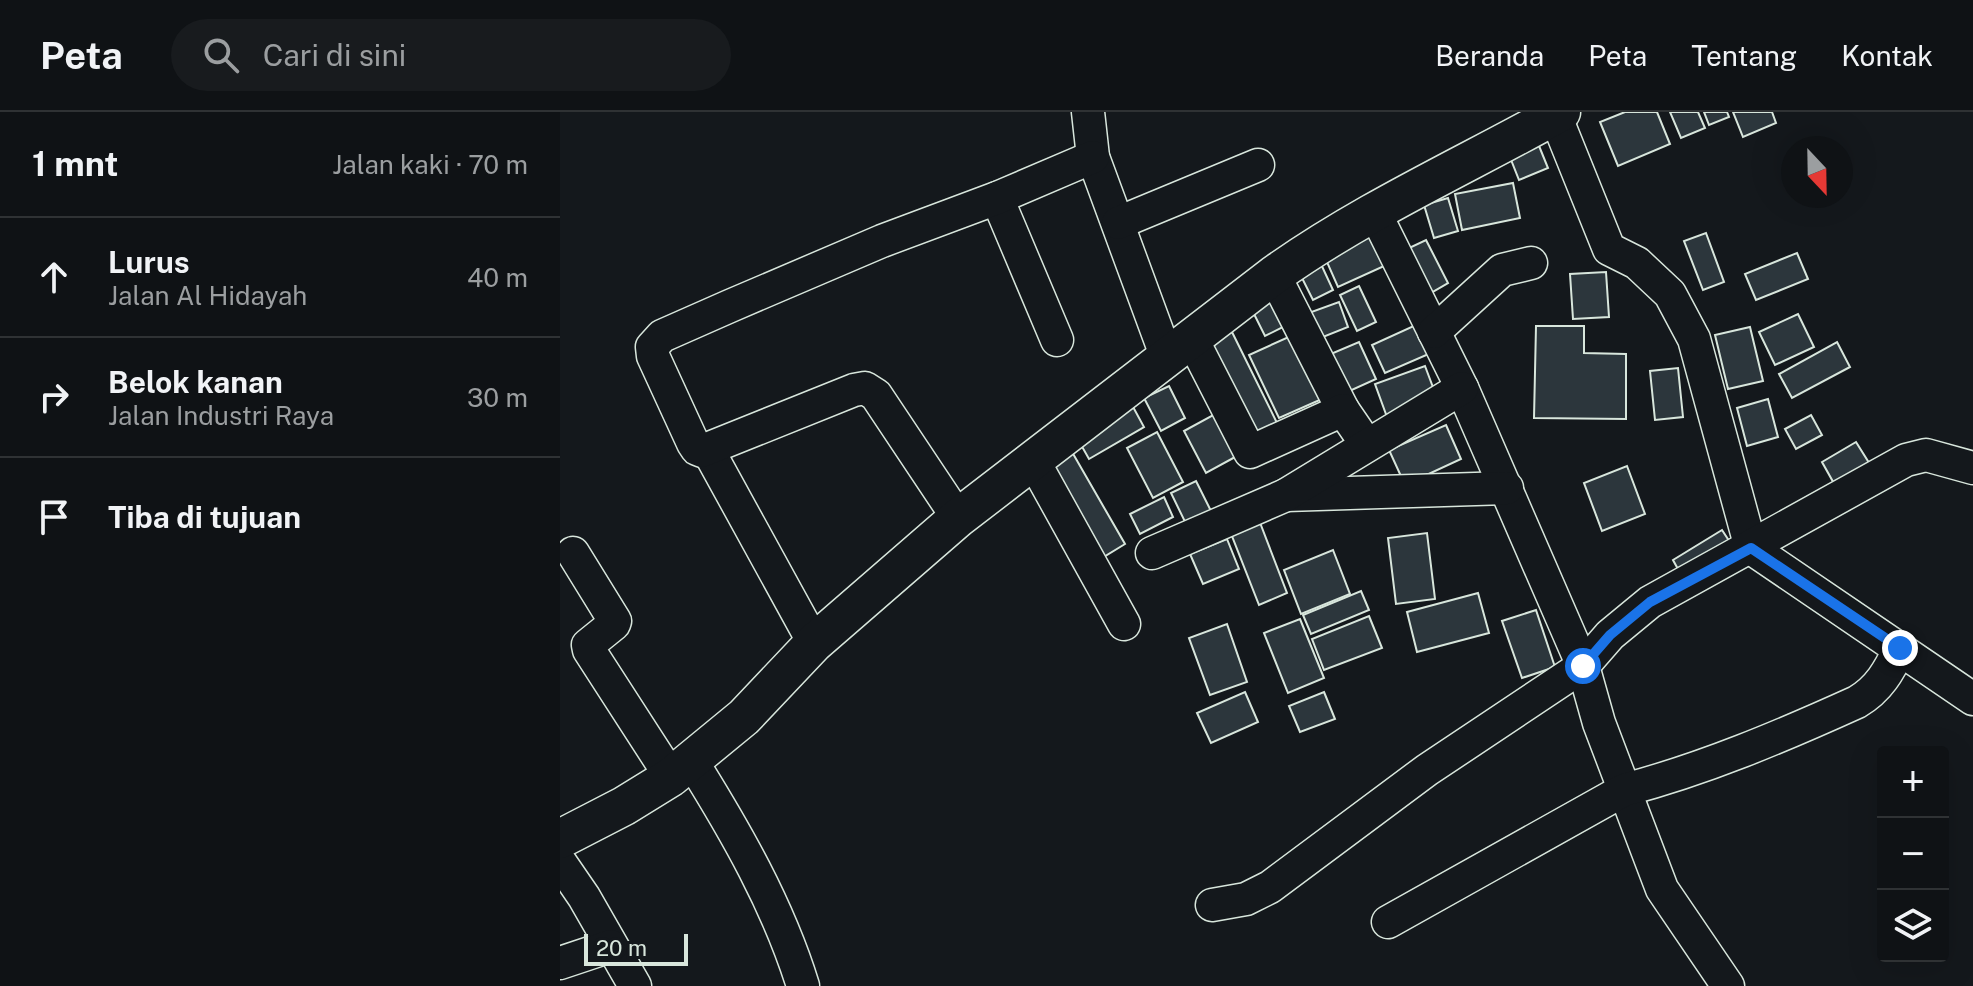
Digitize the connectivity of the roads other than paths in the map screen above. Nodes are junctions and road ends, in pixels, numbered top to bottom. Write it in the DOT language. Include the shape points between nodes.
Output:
graph roads {
  1 [pos="1088,112"];
  2 [pos="1558,114"];
  3 [pos="1093,157"];
  4 [pos="1258,165"];
  5 [pos="997,198"];
  6 [pos="1374,211"];
  7 [pos="1118,223"];
  8 [pos="1531,263"];
  9 [pos="1274,275"];
  10 [pos="1434,332"];
  11 [pos="1057,340"];
  12 [pos="1180,349"];
  13 [pos="1462,388"];
  14 [pos="1343,410"];
  15 [pos="1367,445"];
  16 [pos="708,450"];
  17 [pos="1033,460"];
  18 [pos="1973,468"];
  19 [pos="1507,488"];
  20 [pos="1286,495"];
  21 [pos="958,518"];
  22 [pos="1751,548"];
  23 [pos="573,553"];
  24 [pos="1152,553"];
  25 [pos="1124,624"];
  26 [pos="814,643"];
  27 [pos="1900,648"];
  28 [pos="1583,666"];
  29 [pos="1973,699"];
  30 [pos="681,769"];
  31 [pos="1624,790"];
  32 [pos="560,839"];
  33 [pos="560,862"];
  34 [pos="1212,905"];
  35 [pos="1388,922"];
  36 [pos="611,946"];
  37 [pos="560,963"];
  38 [pos="635,986"];
  39 [pos="803,986"];
  40 [pos="1728,986"];
  1 -- 3 [label="street"];
  2 -- 6 [label="street"];
  2 -- 22 [label="street" via="1609,249 1637,263 1670,294 1694,339"];
  3 -- 5 [label="street"];
  3 -- 7 [label="street"];
  4 -- 7 [label="street"];
  5 -- 11 [label="street"];
  5 -- 16 [label="street" via="882,241 656,341 653,356 693,443"];
  6 -- 9 [label="street"];
  6 -- 10 [label="street"];
  7 -- 12 [label="street"];
  8 -- 10 [label="street" via="1502,270"];
  9 -- 12 [label="street"];
  9 -- 14 [label="street"];
  10 -- 13 [label="street"];
  12 -- 14 [label="street" via="1250,452"];
  12 -- 17 [label="street"];
  13 -- 15 [label="street"];
  13 -- 19 [label="street"];
  14 -- 15 [label="street"];
  15 -- 20 [label="street"];
  16 -- 21 [label="street" via="865,388 876,395"];
  16 -- 26 [label="street"];
  17 -- 21 [label="street"];
  17 -- 25 [label="street"];
  18 -- 22 [label="street" via="1916,457"];
  19 -- 20 [label="street"];
  19 -- 28 [label="street"];
  20 -- 24 [label="street"];
  21 -- 26 [label="street"];
  22 -- 27 [label="street"];
  22 -- 28 [label="street" via="1650,602"];
  23 -- 30 [label="street" via="615,621 588,645 589,650"];
  26 -- 30 [label="street" via="744,717"];
  27 -- 29 [label="street"];
  27 -- 31 [label="street" via="1886,675 1857,702 1745,749"];
  28 -- 31 [label="street"];
  28 -- 34 [label="street" via="1427,770 1270,887 1246,899"];
  30 -- 32 [label="street"];
  30 -- 39 [label="street" via="742,842"];
  31 -- 35 [label="street"];
  31 -- 40 [label="street" via="1662,889"];
  33 -- 36 [label="street"];
  36 -- 37 [label="street"];
  36 -- 38 [label="street"];
}
